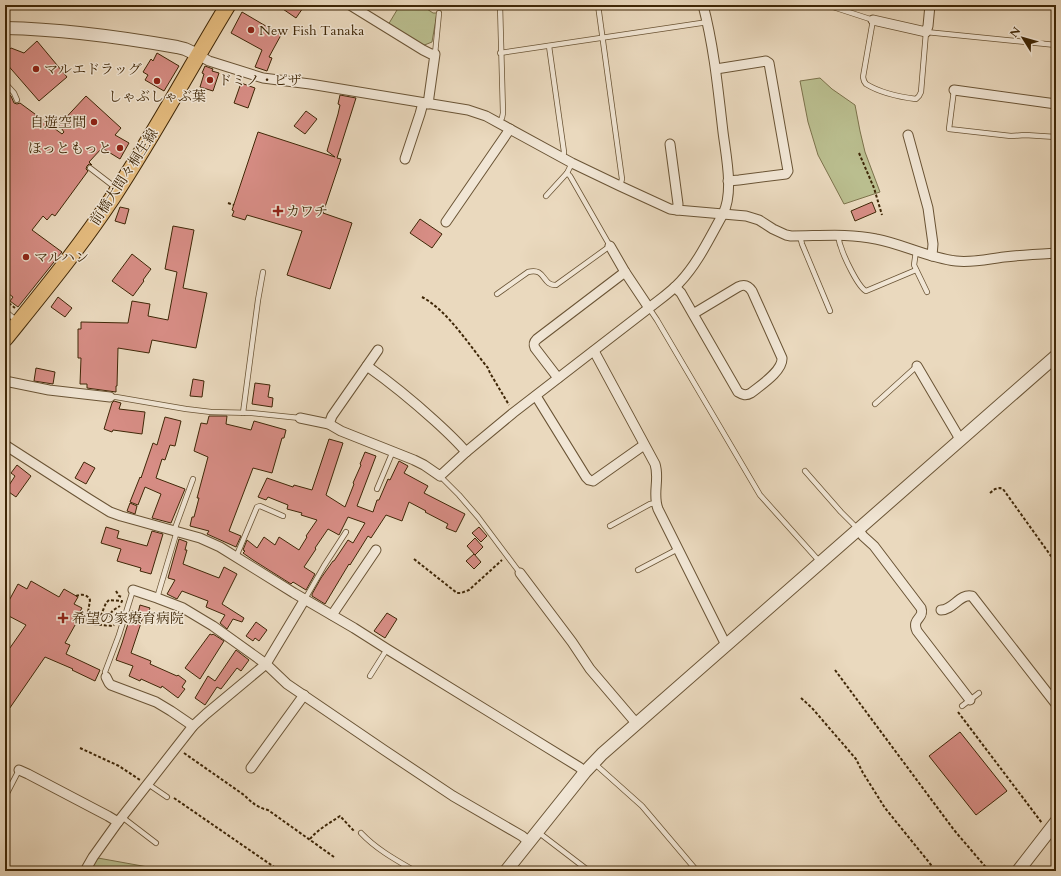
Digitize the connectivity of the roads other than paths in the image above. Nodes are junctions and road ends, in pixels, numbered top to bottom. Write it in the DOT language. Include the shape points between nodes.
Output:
graph roads {
  1 [pos="228,5"];
  2 [pos="350,5"];
  3 [pos="500,5"];
  4 [pos="598,5"];
  5 [pos="703,5"];
  6 [pos="828,5"];
  7 [pos="930,5"];
  8 [pos="439,13"];
  9 [pos="873,20"];
  10 [pos="708,22"];
  11 [pos="5,28"];
  12 [pos="926,32"];
  13 [pos="602,38"];
  14 [pos="1056,45"];
  15 [pos="549,46"];
  16 [pos="500,53"];
  17 [pos="435,54"];
  18 [pos="198,55"];
  19 [pos="716,69"];
  20 [pos="5,82"];
  21 [pos="954,90"];
  22 [pos="17,100"];
  23 [pos="426,103"];
  24 [pos="1056,104"];
  25 [pos="499,122"];
  26 [pos="510,128"];
  27 [pos="908,135"];
  28 [pos="1056,137"];
  29 [pos="670,144"];
  30 [pos="562,158"];
  31 [pos="405,159"];
  32 [pos="572,163"];
  33 [pos="90,168"];
  34 [pos="567,172"];
  35 [pos="728,181"];
  36 [pos="620,186"];
  37 [pos="118,190"];
  38 [pos="546,196"];
  39 [pos="677,210"];
  40 [pos="723,214"];
  41 [pos="446,222"];
  42 [pos="838,235"];
  43 [pos="800,236"];
  44 [pos="610,246"];
  45 [pos="916,251"];
  46 [pos="1056,253"];
  47 [pos="932,256"];
  48 [pos="916,270"];
  49 [pos="263,272"];
  50 [pos="625,272"];
  51 [pos="675,287"];
  52 [pos="927,292"];
  53 [pos="498,294"];
  54 [pos="649,308"];
  55 [pos="830,311"];
  56 [pos="5,312"];
  57 [pos="693,314"];
  58 [pos="19,316"];
  59 [pos="5,339"];
  60 [pos="378,350"];
  61 [pos="594,351"];
  62 [pos="1056,356"];
  63 [pos="367,366"];
  64 [pos="917,366"];
  65 [pos="558,378"];
  66 [pos="5,381"];
  67 [pos="536,396"];
  68 [pos="110,397"];
  69 [pos="875,404"];
  70 [pos="243,413"];
  71 [pos="300,418"];
  72 [pos="329,424"];
  73 [pos="960,440"];
  74 [pos="5,444"];
  75 [pos="644,446"];
  76 [pos="393,451"];
  77 [pos="466,452"];
  78 [pos="805,471"];
  79 [pos="440,476"];
  80 [pos="193,479"];
  81 [pos="377,489"];
  82 [pos="656,503"];
  83 [pos="283,516"];
  84 [pos="610,526"];
  85 [pos="858,529"];
  86 [pos="176,531"];
  87 [pos="346,532"];
  88 [pos="678,549"];
  89 [pos="376,550"];
  90 [pos="236,557"];
  91 [pos="820,562"];
  92 [pos="638,570"];
  93 [pos="520,573"];
  94 [pos="133,590"];
  95 [pos="158,598"];
  96 [pos="305,599"];
  97 [pos="941,610"];
  98 [pos="332,615"];
  99 [pos="726,645"];
  100 [pos="387,649"];
  101 [pos="266,664"];
  102 [pos="370,676"];
  103 [pos="106,677"];
  104 [pos="979,693"];
  105 [pos="304,695"];
  106 [pos="970,700"];
  107 [pos="1056,704"];
  108 [pos="962,706"];
  109 [pos="636,723"];
  110 [pos="193,726"];
  111 [pos="251,768"];
  112 [pos="589,768"];
  113 [pos="19,770"];
  114 [pos="148,784"];
  115 [pos="5,797"];
  116 [pos="167,797"];
  117 [pos="120,820"];
  118 [pos="1056,822"];
  119 [pos="537,831"];
  120 [pos="361,833"];
  121 [pos="529,842"];
  122 [pos="156,843"];
  123 [pos="510,868"];
  124 [pos="85,871"];
  125 [pos="415,871"];
  126 [pos="589,871"];
  127 [pos="698,871"];
  128 [pos="1018,871"];
  1 -- 18 [label="main road, 前橋大間々桐生線"];
  2 -- 17 [label="street" via="423,50"];
  3 -- 16 [label="lane"];
  4 -- 13 [label="lane"];
  5 -- 10 [label="street"];
  6 -- 9 [label="lane"];
  7 -- 12 [label="street"];
  8 -- 17 [label="lane"];
  9 -- 12 [label="street"];
  9 -- 12 [label="lane" via="864,81 890,93 916,99 921,92"];
  10 -- 13 [label="lane"];
  10 -- 19 [label="street"];
  11 -- 18 [label="street" via="116,37 178,47"];
  12 -- 14 [label="lane"];
  13 -- 15 [label="lane"];
  13 -- 36 [label="lane" via="622,179"];
  15 -- 16 [label="lane"];
  15 -- 30 [label="lane" via="564,152"];
  16 -- 25 [label="lane" via="503,113"];
  17 -- 23 [label="street"];
  18 -- 23 [label="street" via="263,78"];
  18 -- 37 [label="main road, 前橋大間々桐生線"];
  19 -- 35 [label="street"];
  19 -- 35 [label="street" via="766,61 769,63 788,170 786,174"];
  20 -- 22 [label="lane"];
  21 -- 24 [label="street"];
  21 -- 28 [label="lane" via="949,129 1012,136"];
  23 -- 25 [label="street" via="474,112"];
  23 -- 31 [label="street"];
  25 -- 26 [label="street"];
  26 -- 30 [label="street"];
  26 -- 41 [label="street"];
  27 -- 47 [label="street" via="928,208"];
  29 -- 39 [label="street"];
  30 -- 32 [label="street"];
  32 -- 34 [label="lane"];
  32 -- 36 [label="street"];
  33 -- 37 [label="lane"];
  34 -- 38 [label="lane"];
  34 -- 44 [label="lane"];
  35 -- 40 [label="street" via="728,201"];
  36 -- 39 [label="street"];
  37 -- 58 [label="main road, 前橋大間々桐生線" via="74,253"];
  39 -- 40 [label="street"];
  40 -- 43 [label="street" via="754,218 786,235"];
  40 -- 51 [label="street" via="689,271"];
  42 -- 43 [label="street"];
  42 -- 45 [label="street" via="874,238"];
  42 -- 48 [label="lane" via="840,246 856,280 866,291"];
  43 -- 55 [label="lane"];
  44 -- 50 [label="street"];
  44 -- 53 [label="lane" via="556,285 548,283 538,271 533,270"];
  45 -- 47 [label="street"];
  45 -- 48 [label="lane"];
  46 -- 47 [label="street" via="968,261"];
  48 -- 52 [label="lane"];
  49 -- 70 [label="lane"];
  50 -- 54 [label="street"];
  50 -- 65 [label="street" via="534,342 535,348"];
  51 -- 54 [label="street"];
  51 -- 57 [label="street"];
  54 -- 61 [label="street"];
  54 -- 91 [label="lane" via="760,495"];
  56 -- 58 [label="lane"];
  57 -- 57 [label="street" via="742,395 751,393 780,367 782,358 752,291 746,285 738,287"];
  58 -- 59 [label="main road, 前橋大間々桐生線"];
  60 -- 63 [label="street"];
  61 -- 65 [label="street"];
  61 -- 75 [label="street"];
  62 -- 73 [label="street"];
  63 -- 72 [label="street"];
  63 -- 77 [label="street" via="417,404"];
  64 -- 69 [label="lane"];
  64 -- 73 [label="street"];
  65 -- 67 [label="street"];
  66 -- 68 [label="street" via="50,390"];
  67 -- 75 [label="street" via="589,480 593,481"];
  67 -- 77 [label="street"];
  68 -- 70 [label="lane" via="193,410"];
  70 -- 71 [label="lane"];
  71 -- 72 [label="street"];
  72 -- 76 [label="street"];
  73 -- 85 [label="street"];
  74 -- 86 [label="street" via="110,512"];
  75 -- 82 [label="street" via="657,470"];
  76 -- 79 [label="street" via="424,465"];
  76 -- 81 [label="lane"];
  77 -- 79 [label="street"];
  78 -- 85 [label="lane"];
  79 -- 93 [label="lane" via="478,516"];
  80 -- 86 [label="lane"];
  82 -- 84 [label="lane"];
  82 -- 88 [label="street"];
  83 -- 90 [label="lane" via="260,506 256,507"];
  85 -- 91 [label="street"];
  85 -- 106 [label="street" via="921,608 921,614 914,626"];
  86 -- 90 [label="street" via="207,541"];
  86 -- 95 [label="lane"];
  87 -- 96 [label="lane"];
  88 -- 92 [label="lane"];
  88 -- 99 [label="street"];
  89 -- 98 [label="street"];
  90 -- 96 [label="street"];
  91 -- 99 [label="street"];
  93 -- 109 [label="street" via="590,669"];
  94 -- 95 [label="street"];
  94 -- 103 [label="lane"];
  95 -- 101 [label="street" via="195,615"];
  96 -- 98 [label="street"];
  96 -- 101 [label="street"];
  97 -- 107 [label="street" via="965,596 972,596"];
  98 -- 100 [label="street"];
  99 -- 109 [label="street"];
  100 -- 102 [label="lane"];
  100 -- 112 [label="street" via="579,767"];
  101 -- 105 [label="street" via="287,684"];
  101 -- 110 [label="street"];
  103 -- 110 [label="street" via="111,685 156,702"];
  104 -- 106 [label="lane"];
  105 -- 111 [label="street"];
  105 -- 121 [label="street" via="436,785"];
  106 -- 108 [label="lane"];
  109 -- 112 [label="street"];
  110 -- 114 [label="street"];
  112 -- 119 [label="street"];
  112 -- 127 [label="lane" via="642,806"];
  113 -- 115 [label="lane"];
  113 -- 117 [label="street"];
  114 -- 116 [label="lane"];
  114 -- 117 [label="street"];
  117 -- 122 [label="lane"];
  117 -- 124 [label="street"];
  118 -- 128 [label="street"];
  119 -- 121 [label="street"];
  119 -- 126 [label="lane"];
  120 -- 125 [label="lane" via="380,850"];
  121 -- 123 [label="street"];
}
